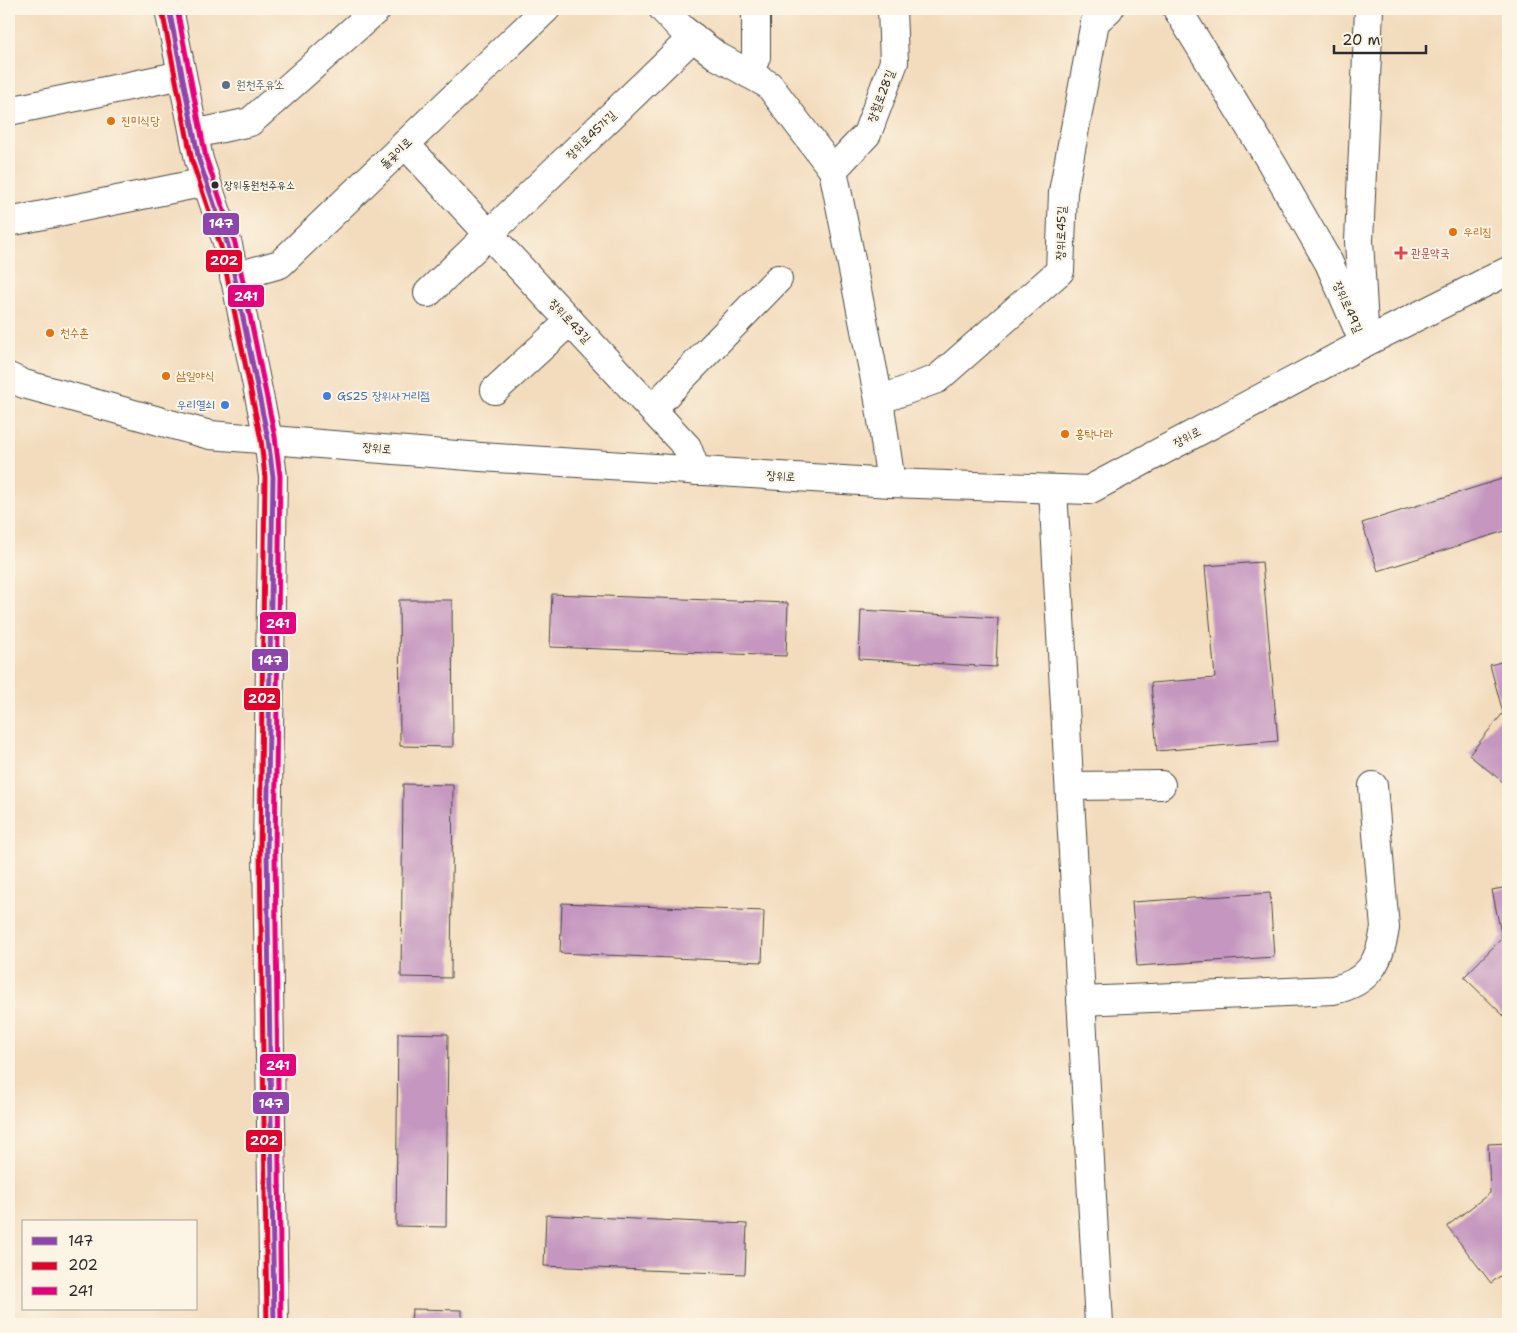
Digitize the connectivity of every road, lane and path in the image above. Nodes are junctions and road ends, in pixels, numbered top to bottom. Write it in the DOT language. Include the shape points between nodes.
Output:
graph roads {
  1 [pos="169,9"];
  2 [pos="377,9"];
  3 [pos="546,9"];
  4 [pos="662,9"];
  5 [pos="756,9"];
  6 [pos="892,9"];
  7 [pos="1109,9"];
  8 [pos="1176,9"];
  9 [pos="1369,9"];
  10 [pos="693,37"];
  11 [pos="749,74"];
  12 [pos="182,75"];
  13 [pos="9,111"];
  14 [pos="194,134"];
  15 [pos="405,144"];
  16 [pos="833,170"];
  17 [pos="206,182"];
  18 [pos="9,222"];
  19 [pos="489,234"];
  20 [pos="1508,271"];
  21 [pos="234,277"];
  22 [pos="778,279"];
  23 [pos="428,292"];
  24 [pos="570,321"];
  25 [pos="1364,343"];
  26 [pos="9,377"];
  27 [pos="495,390"];
  28 [pos="879,400"];
  29 [pos="652,409"];
  30 [pos="268,439"];
  31 [pos="696,471"];
  32 [pos="891,483"];
  33 [pos="1053,489"];
  34 [pos="1161,785"];
  35 [pos="1070,786"];
  36 [pos="1373,786"];
  37 [pos="1081,1001"];
  38 [pos="274,1324"];
  39 [pos="1099,1324"];
  1 -- 12 [label="street"];
  2 -- 14 [label="street" via="250,122"];
  3 -- 15 [label="street, 돌곶이로"];
  4 -- 10 [label="street"];
  5 -- 11 [label="street" via="756,57"];
  6 -- 16 [label="street, 장월로28길" via="894,62 867,134"];
  7 -- 28 [label="street, 장위로45길" via="1095,22 1063,192 1060,271 937,379"];
  8 -- 25 [label="street, 장위로49길" via="1324,254"];
  9 -- 25 [label="street, 장위로49길" via="1359,241"];
  10 -- 11 [label="street" via="717,56"];
  10 -- 19 [label="street, 장위로45가길"];
  11 -- 16 [label="street" via="769,85"];
  12 -- 13 [label="street"];
  12 -- 14 [label="street"];
  14 -- 17 [label="street"];
  15 -- 19 [label="street, 장위로43길"];
  15 -- 21 [label="street, 돌곶이로" via="280,264"];
  16 -- 28 [label="street"];
  17 -- 18 [label="street"];
  17 -- 21 [label="street" via="228,245"];
  19 -- 23 [label="street"];
  19 -- 24 [label="street, 장위로43길"];
  20 -- 25 [label="street, 장위로"];
  21 -- 30 [label="street"];
  22 -- 29 [label="street"];
  24 -- 27 [label="street"];
  24 -- 29 [label="street, 장위로43길"];
  25 -- 33 [label="street, 장위로" via="1089,490"];
  26 -- 30 [label="street, 장위로" via="24,384 210,435"];
  28 -- 32 [label="street"];
  29 -- 31 [label="street, 장위로43길" via="687,447"];
  30 -- 31 [label="street, 장위로"];
  30 -- 38 [label="street" via="273,477 267,852"];
  31 -- 32 [label="street, 장위로"];
  32 -- 33 [label="street, 장위로"];
  33 -- 35 [label="street"];
  34 -- 35 [label="street"];
  35 -- 37 [label="street"];
  36 -- 37 [label="street" via="1385,928 1378,957 1351,986 1333,990"];
  37 -- 39 [label="street"];
}
